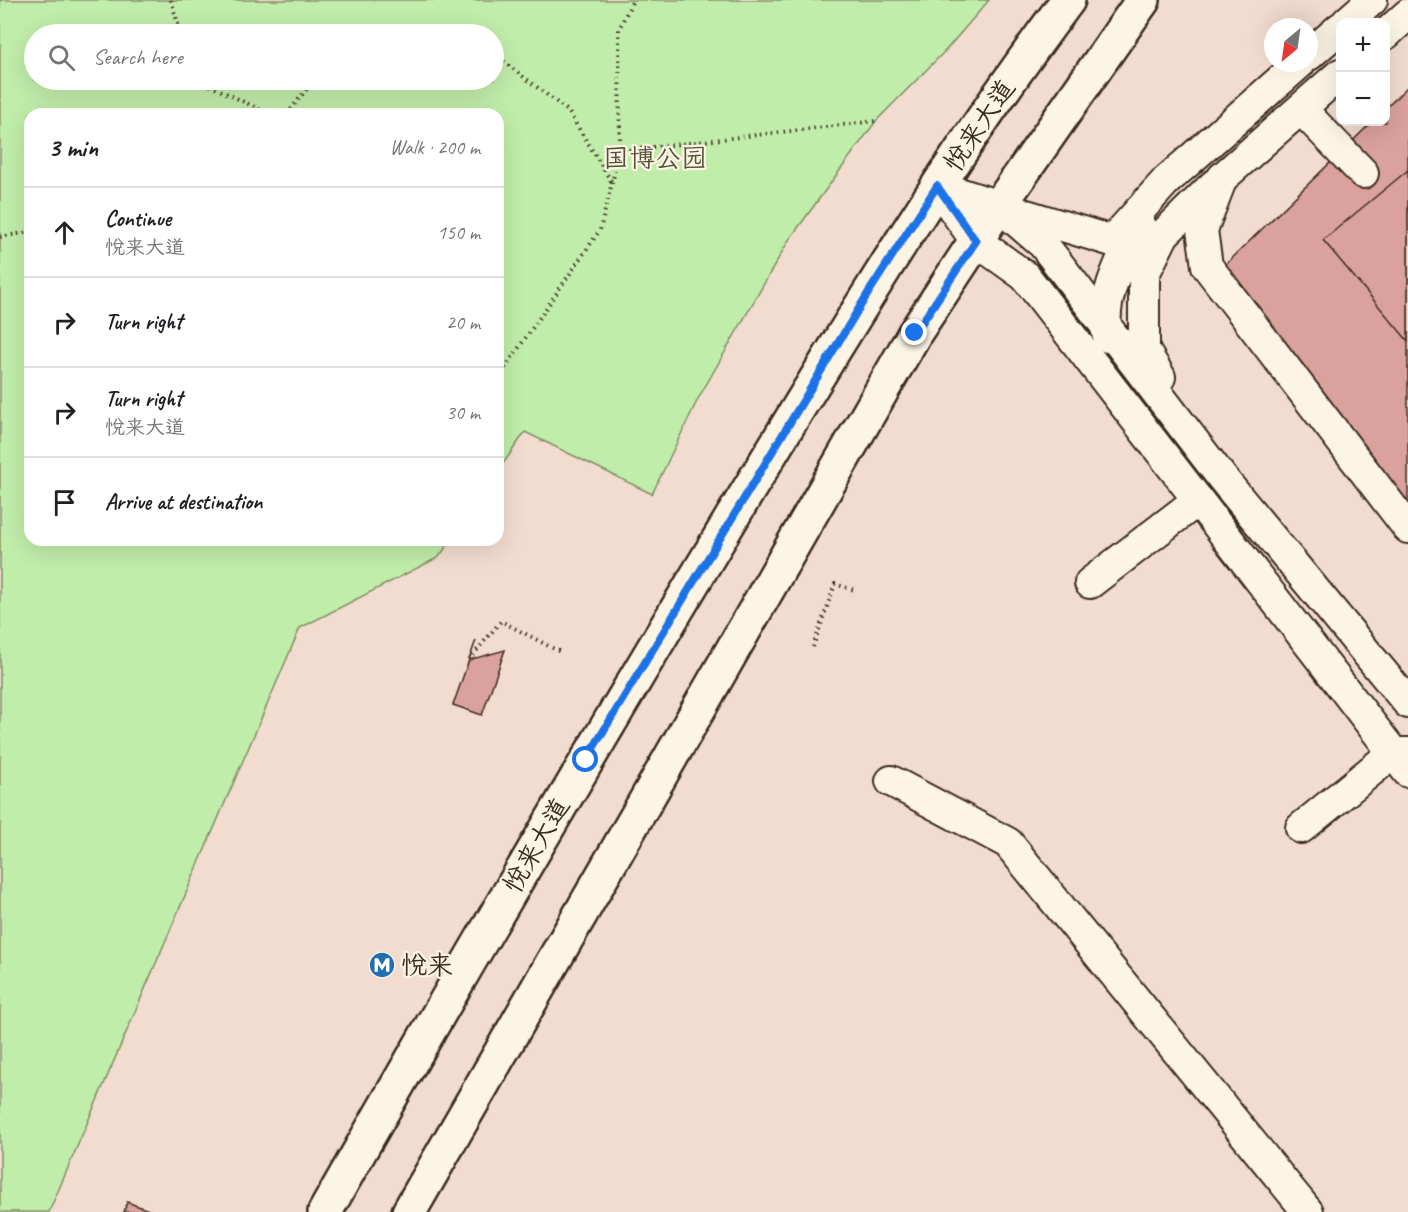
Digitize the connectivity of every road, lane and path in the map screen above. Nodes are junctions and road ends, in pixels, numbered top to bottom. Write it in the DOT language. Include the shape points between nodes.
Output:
graph roads {
  1 [pos="171,0"];
  2 [pos="633,0"];
  3 [pos="1068,0"];
  4 [pos="1143,0"];
  5 [pos="1372,0"];
  6 [pos="1408,14"];
  7 [pos="1352,18"];
  8 [pos="179,24"];
  9 [pos="1390,30"];
  10 [pos="1336,32"];
  11 [pos="1318,47"];
  12 [pos="504,62"];
  13 [pos="1290,72"];
  14 [pos="1336,78"];
  15 [pos="219,90"];
  16 [pos="306,90"];
  17 [pos="256,108"];
  18 [pos="292,108"];
  19 [pos="1301,109"];
  20 [pos="876,121"];
  21 [pos="620,151"];
  22 [pos="1363,173"];
  23 [pos="1222,178"];
  24 [pos="1166,181"];
  25 [pos="612,182"];
  26 [pos="937,186"];
  27 [pos="999,206"];
  28 [pos="24,233"];
  29 [pos="0,237"];
  30 [pos="976,241"];
  31 [pos="1104,324"];
  32 [pos="504,369"];
  33 [pos="1130,413"];
  34 [pos="1223,479"];
  35 [pos="1198,500"];
  36 [pos="1408,528"];
  37 [pos="1090,583"];
  38 [pos="854,590"];
  39 [pos="813,647"];
  40 [pos="562,653"];
  41 [pos="469,660"];
  42 [pos="1408,702"];
  43 [pos="1403,759"];
  44 [pos="891,781"];
  45 [pos="1301,828"];
  46 [pos="325,1212"];
  47 [pos="409,1212"];
  48 [pos="1308,1212"];
  1 -- 8 [label="path"];
  2 -- 21 [label="path" via="619,29"];
  3 -- 26 [label="main road, 悦来大道"];
  4 -- 27 [label="main road"];
  5 -- 7 [label="street"];
  6 -- 9 [label="street"];
  10 -- 11 [label="street"];
  12 -- 25 [label="path" via="568,111"];
  13 -- 24 [label="street"];
  14 -- 19 [label="street"];
  15 -- 17 [label="path"];
  16 -- 18 [label="path"];
  19 -- 22 [label="street"];
  19 -- 23 [label="street"];
  20 -- 21 [label="path"];
  21 -- 25 [label="path"];
  23 -- 34 [label="street" via="1164,234 1144,274 1144,350"];
  23 -- 36 [label="street" via="1202,230 1207,266"];
  24 -- 27 [label="street" via="1112,241"];
  24 -- 31 [label="street" via="1119,261"];
  25 -- 32 [label="path" via="600,230"];
  26 -- 27 [label="street"];
  26 -- 30 [label="street"];
  26 -- 46 [label="main road, 悦来大道" via="586,760"];
  27 -- 30 [label="main road"];
  27 -- 31 [label="street" via="1043,244"];
  28 -- 29 [label="path"];
  30 -- 33 [label="street" via="1025,276"];
  30 -- 47 [label="main road" via="915,333"];
  31 -- 33 [label="street"];
  31 -- 34 [label="street"];
  33 -- 35 [label="street"];
  34 -- 42 [label="street"];
  35 -- 37 [label="street"];
  35 -- 43 [label="street"];
  38 -- 39 [label="path" via="835,584"];
  40 -- 41 [label="path" via="501,621"];
  43 -- 45 [label="street"];
  44 -- 48 [label="street" via="1008,843"];
}
